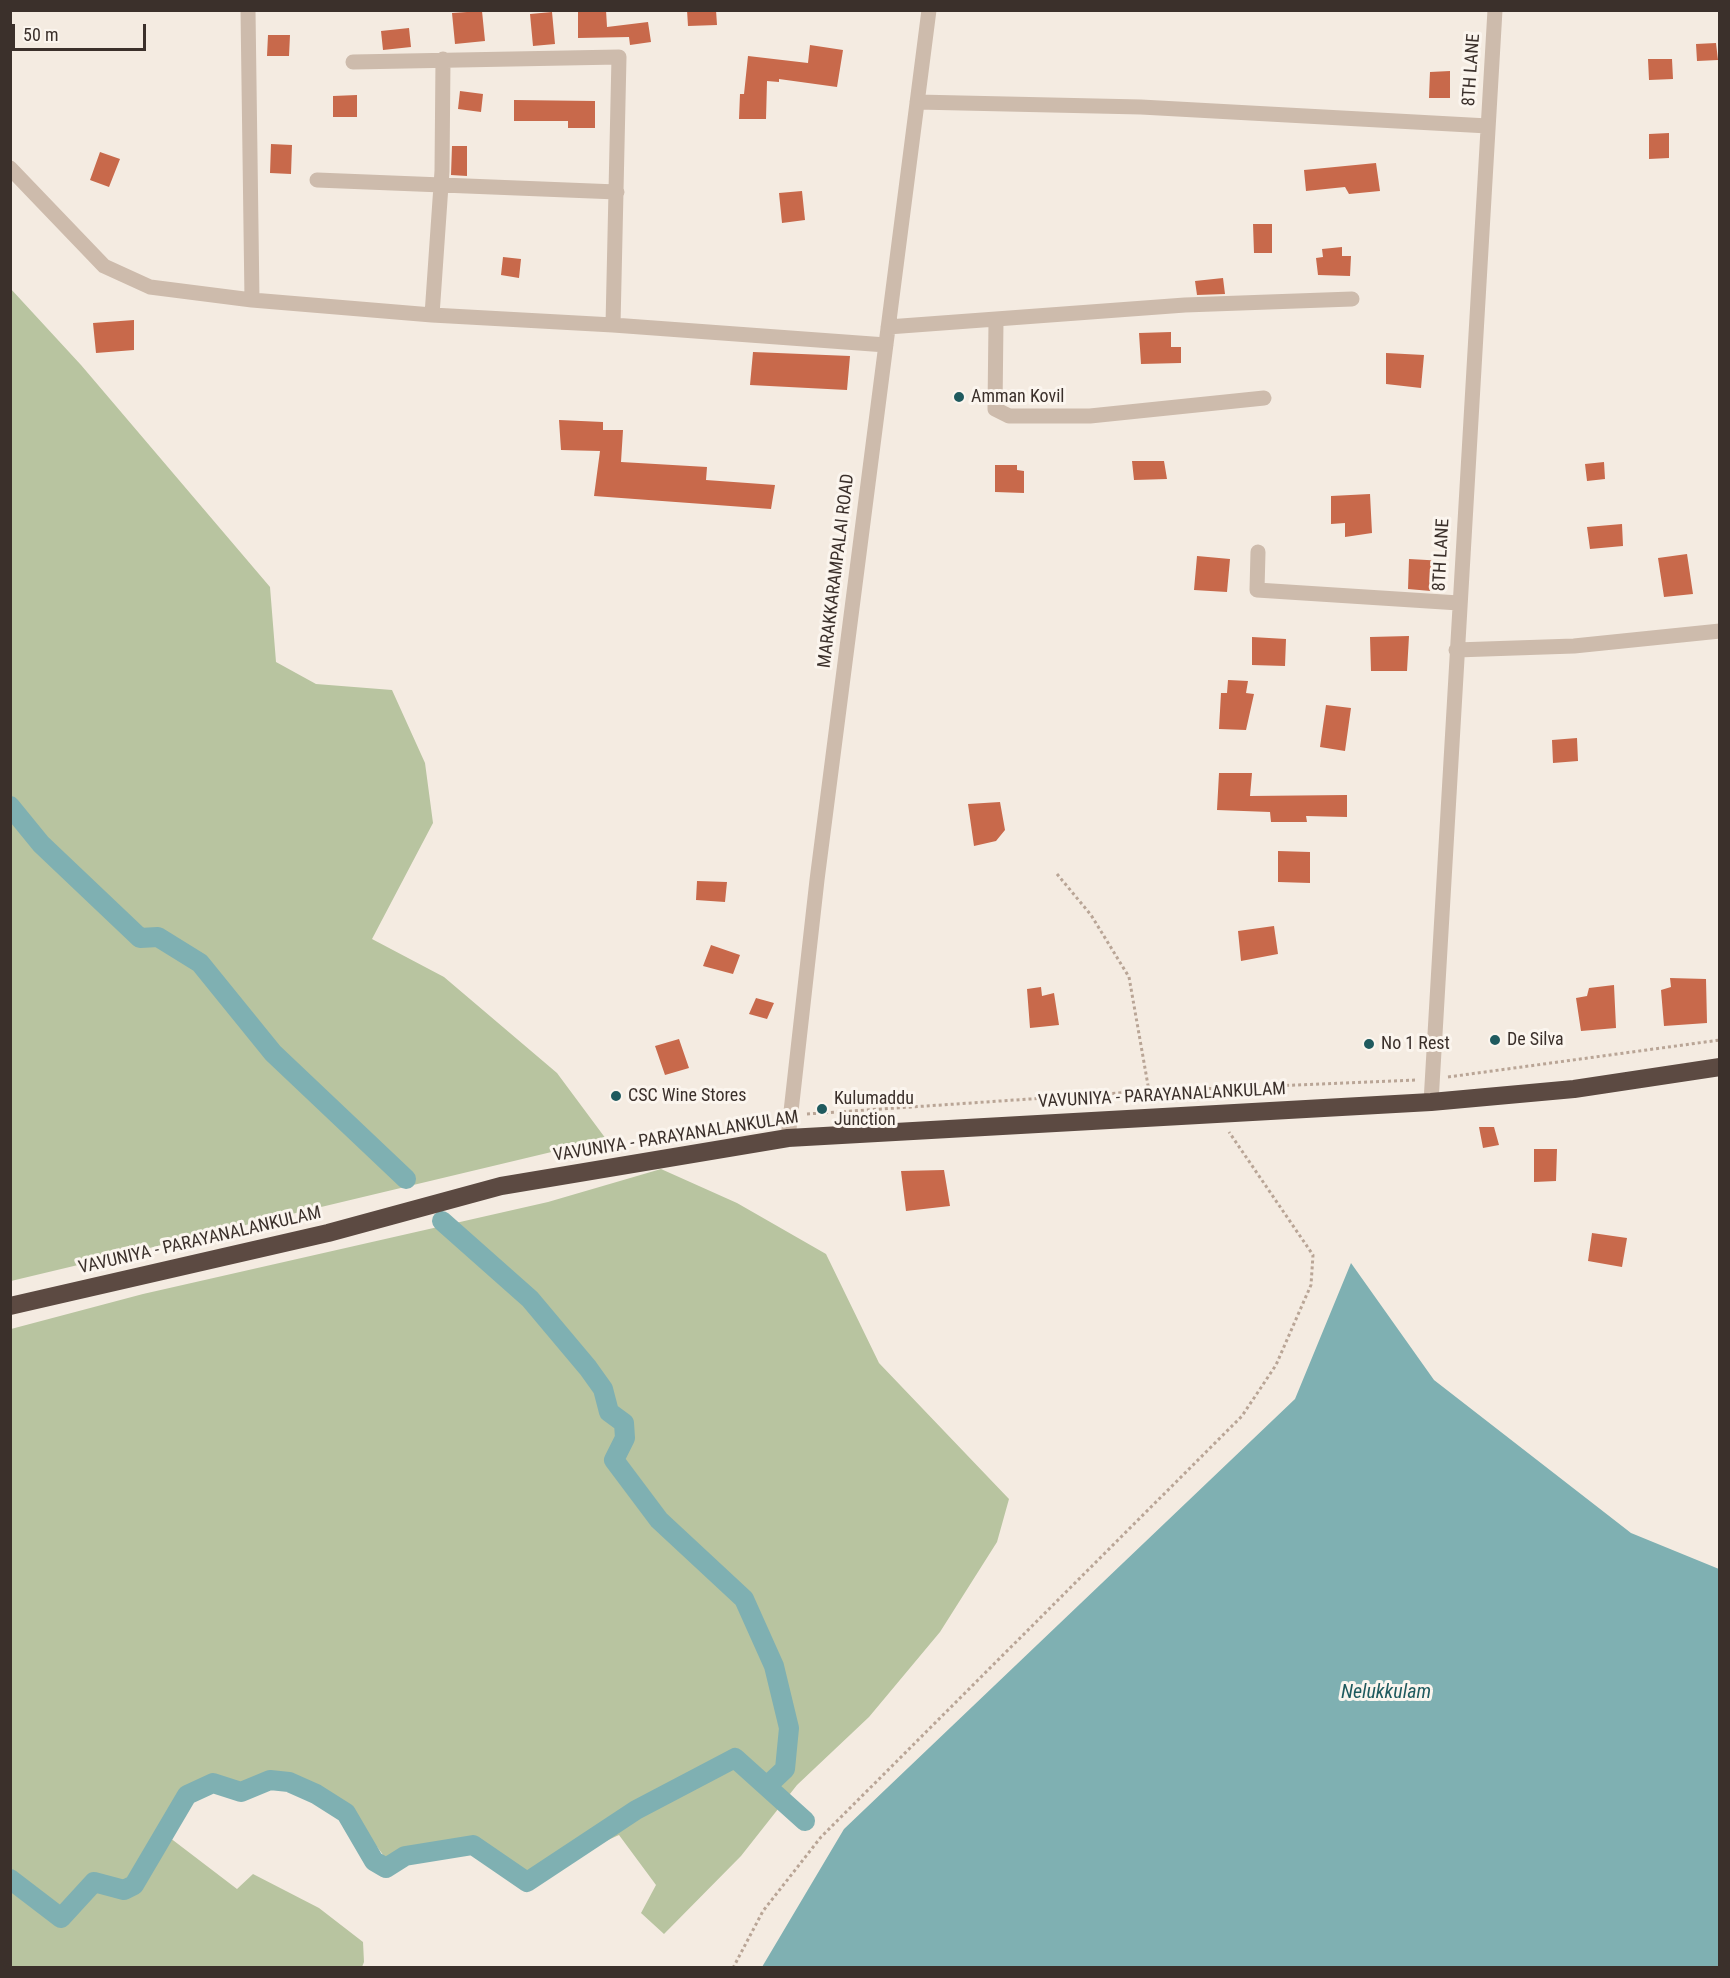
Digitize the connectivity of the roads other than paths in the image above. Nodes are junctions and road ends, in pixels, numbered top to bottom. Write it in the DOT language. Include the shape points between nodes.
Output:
graph roads {
  1 [pos="248,10"];
  2 [pos="929,10"];
  3 [pos="1496,10"];
  4 [pos="443,59"];
  5 [pos="353,62"];
  6 [pos="917,102"];
  7 [pos="1488,126"];
  8 [pos="10,168"];
  9 [pos="317,180"];
  10 [pos="441,184"];
  11 [pos="617,192"];
  12 [pos="1352,299"];
  13 [pos="252,300"];
  14 [pos="432,315"];
  15 [pos="996,321"];
  16 [pos="613,325"];
  17 [pos="888,327"];
  18 [pos="886,345"];
  19 [pos="1264,398"];
  20 [pos="1258,552"];
  21 [pos="1459,603"];
  22 [pos="1719,631"];
  23 [pos="1456,650"];
  24 [pos="1719,1067"];
  25 [pos="1431,1102"];
  26 [pos="788,1138"];
  27 [pos="10,1306"];
  1 -- 13 [label="street"];
  2 -- 6 [label="street, MARAKKARAMPALAI ROAD"];
  3 -- 7 [label="street, 8TH LANE"];
  4 -- 5 [label="street"];
  4 -- 10 [label="street"];
  4 -- 11 [label="street" via="619,57"];
  6 -- 7 [label="street" via="1141,107"];
  6 -- 17 [label="street, MARAKKARAMPALAI ROAD"];
  7 -- 21 [label="street, 8TH LANE"];
  8 -- 13 [label="street" via="104,266 150,287"];
  9 -- 10 [label="street"];
  10 -- 11 [label="street"];
  10 -- 14 [label="street"];
  11 -- 16 [label="street"];
  12 -- 15 [label="street" via="1185,306"];
  13 -- 14 [label="street"];
  14 -- 16 [label="street"];
  15 -- 17 [label="street"];
  15 -- 19 [label="street" via="995,409 1009,416 1090,416"];
  16 -- 18 [label="street"];
  17 -- 18 [label="street, MARAKKARAMPALAI ROAD"];
  18 -- 26 [label="street, MARAKKARAMPALAI ROAD"];
  20 -- 21 [label="street" via="1257,590"];
  21 -- 23 [label="street, 8TH LANE"];
  22 -- 23 [label="street" via="1574,646"];
  23 -- 25 [label="street, 8TH LANE"];
  24 -- 25 [label="highway, VAVUNIYA - PARAYANALANKULAM" via="1574,1089"];
  25 -- 26 [label="highway, VAVUNIYA - PARAYANALANKULAM"];
  26 -- 27 [label="highway, VAVUNIYA - PARAYANALANKULAM" via="501,1186 328,1233"];
}
